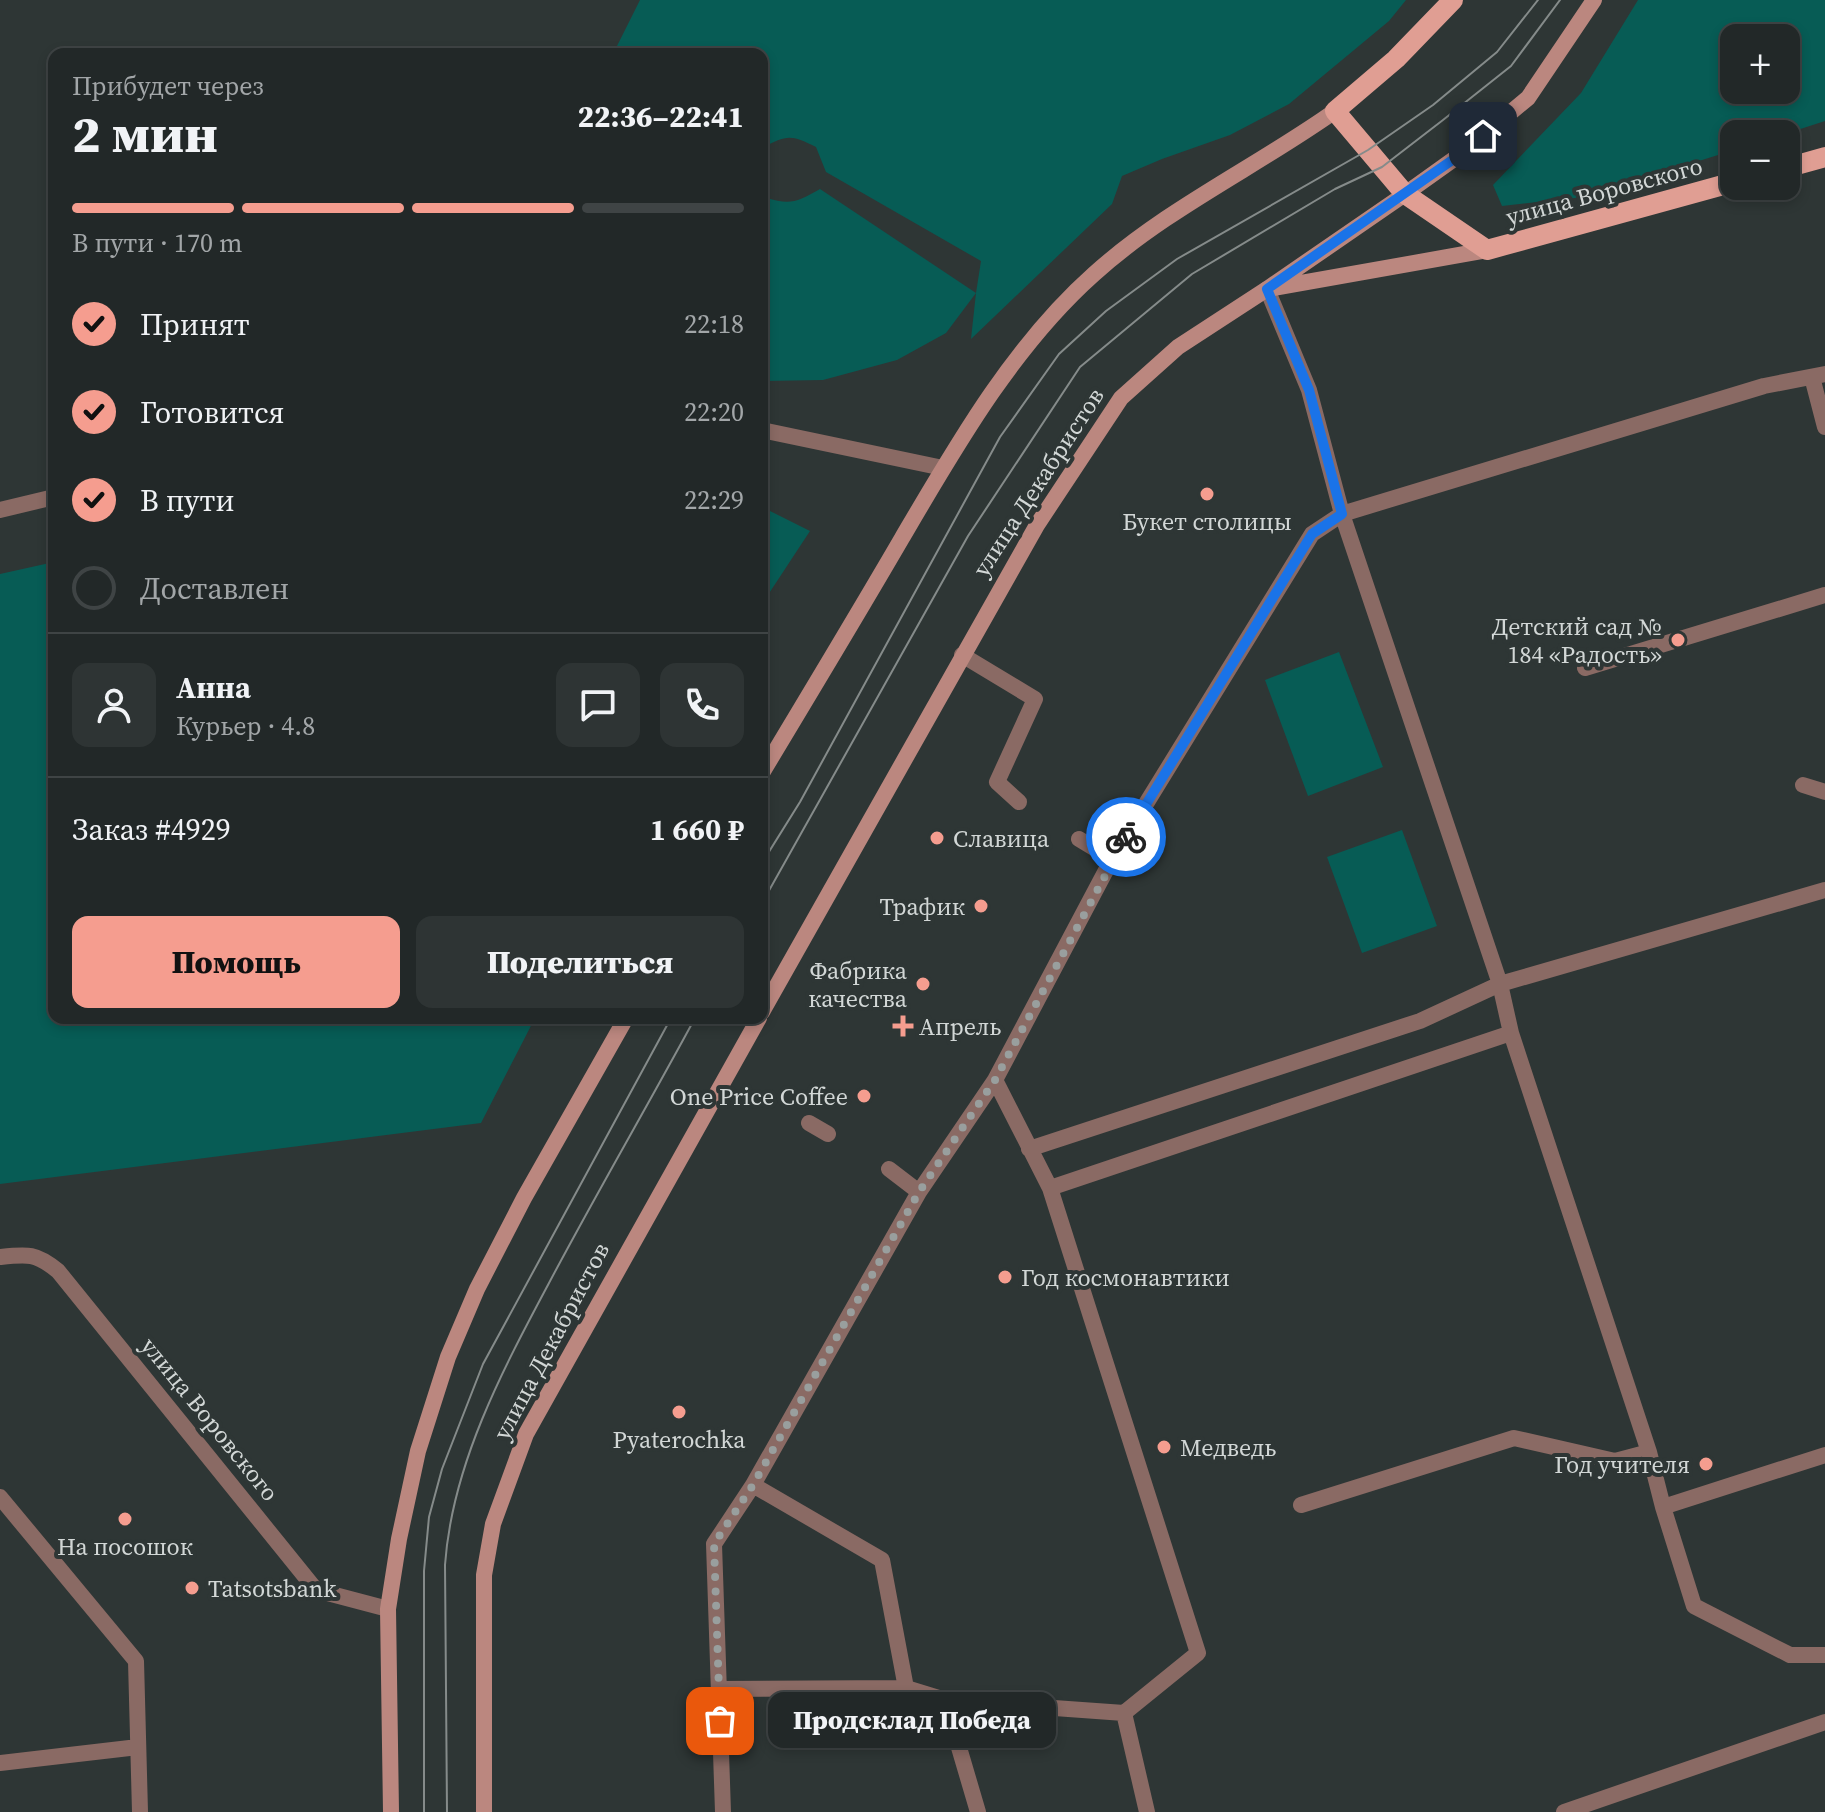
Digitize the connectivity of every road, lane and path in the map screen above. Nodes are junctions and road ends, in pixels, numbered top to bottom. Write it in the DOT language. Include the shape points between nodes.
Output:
graph roads {
  1 [pos="1453,0"];
  2 [pos="1594,0"];
  3 [pos="1335,111"];
  4 [pos="1825,157"];
  5 [pos="1800,164"];
  6 [pos="1720,186"];
  7 [pos="1405,194"];
  8 [pos="1487,250"];
  9 [pos="1267,289"];
  10 [pos="1818,375"];
  11 [pos="1825,427"];
  12 [pos="768,431"];
  13 [pos="943,468"];
  14 [pos="48,498"];
  15 [pos="0,510"];
  16 [pos="1342,514"];
  17 [pos="1825,595"];
  18 [pos="962,655"];
  19 [pos="1585,668"];
  20 [pos="768,763"];
  21 [pos="1803,785"];
  22 [pos="1825,792"];
  23 [pos="1019,802"];
  24 [pos="1079,839"];
  25 [pos="1112,859"];
  26 [pos="1825,890"];
  27 [pos="1500,984"];
  28 [pos="768,1001"];
  29 [pos="623,1024"];
  30 [pos="756,1024"];
  31 [pos="1511,1033"];
  32 [pos="995,1080"];
  33 [pos="809,1123"];
  34 [pos="828,1134"];
  35 [pos="1029,1149"];
  36 [pos="889,1169"];
  37 [pos="1050,1188"];
  38 [pos="919,1192"];
  39 [pos="0,1257"];
  40 [pos="1649,1452"];
  41 [pos="1825,1455"];
  42 [pos="753,1485"];
  43 [pos="0,1497"];
  44 [pos="1301,1505"];
  45 [pos="1663,1507"];
  46 [pos="388,1609"];
  47 [pos="1825,1655"];
  48 [pos="906,1688"];
  49 [pos="719,1689"];
  50 [pos="945,1700"];
  51 [pos="1124,1713"];
  52 [pos="1825,1722"];
  53 [pos="138,1747"];
  54 [pos="0,1763"];
  55 [pos="140,1812"];
  56 [pos="391,1812"];
  57 [pos="484,1812"];
  58 [pos="723,1812"];
  59 [pos="978,1812"];
  60 [pos="1147,1812"];
  61 [pos="1564,1812"];
  1 -- 3 [label="main road"];
  2 -- 7 [label="main road, улица Декабристов" via="1528,98"];
  3 -- 7 [label="main road, улица Воровского"];
  3 -- 13 [label="main road" via="1180,208 1094,274 1014,359"];
  4 -- 5 [label="main road"];
  6 -- 8 [label="main road, улица Воровского"];
  7 -- 8 [label="main road, улица Воровского"];
  7 -- 9 [label="main road, улица Декабристов"];
  8 -- 9 [label="main road, улица Воровского"];
  9 -- 16 [label="street" via="1309,390"];
  9 -- 18 [label="main road, улица Декабристов" via="1178,347 1121,398 1037,525"];
  10 -- 11 [label="street"];
  10 -- 16 [label="street" via="1764,386"];
  12 -- 13 [label="street"];
  13 -- 20 [label="main road"];
  14 -- 15 [label="street"];
  16 -- 25 [label="street" via="1312,534"];
  16 -- 27 [label="street"];
  17 -- 19 [label="street"];
  18 -- 23 [label="street" via="1035,699 997,782"];
  18 -- 28 [label="main road, улица Декабристов"];
  21 -- 22 [label="street"];
  24 -- 25 [label="street"];
  25 -- 32 [label="street"];
  26 -- 27 [label="street"];
  27 -- 31 [label="street"];
  27 -- 35 [label="street" via="1420,1021"];
  29 -- 46 [label="main road" via="524,1198 448,1357 418,1451"];
  30 -- 57 [label="main road, улица Декабристов" via="526,1434 493,1524 484,1575"];
  31 -- 37 [label="street"];
  31 -- 40 [label="street"];
  32 -- 35 [label="street"];
  32 -- 38 [label="street"];
  33 -- 34 [label="street"];
  35 -- 37 [label="street"];
  36 -- 38 [label="street"];
  37 -- 51 [label="street" via="1198,1653"];
  38 -- 42 [label="street"];
  39 -- 46 [label="street, улица Воровского" via="40,1257 58,1271 316,1590"];
  40 -- 44 [label="street" via="1615,1461 1514,1438"];
  40 -- 45 [label="street"];
  41 -- 45 [label="street"];
  42 -- 48 [label="street" via="882,1560"];
  42 -- 49 [label="street" via="714,1544"];
  43 -- 53 [label="street" via="136,1661"];
  45 -- 47 [label="street" via="1694,1606 1790,1655"];
  46 -- 56 [label="main road"];
  48 -- 49 [label="street"];
  48 -- 50 [label="street"];
  49 -- 58 [label="street"];
  50 -- 51 [label="street"];
  50 -- 59 [label="street"];
  51 -- 60 [label="street"];
  52 -- 61 [label="street"];
  53 -- 54 [label="street"];
  53 -- 55 [label="street"];
}
